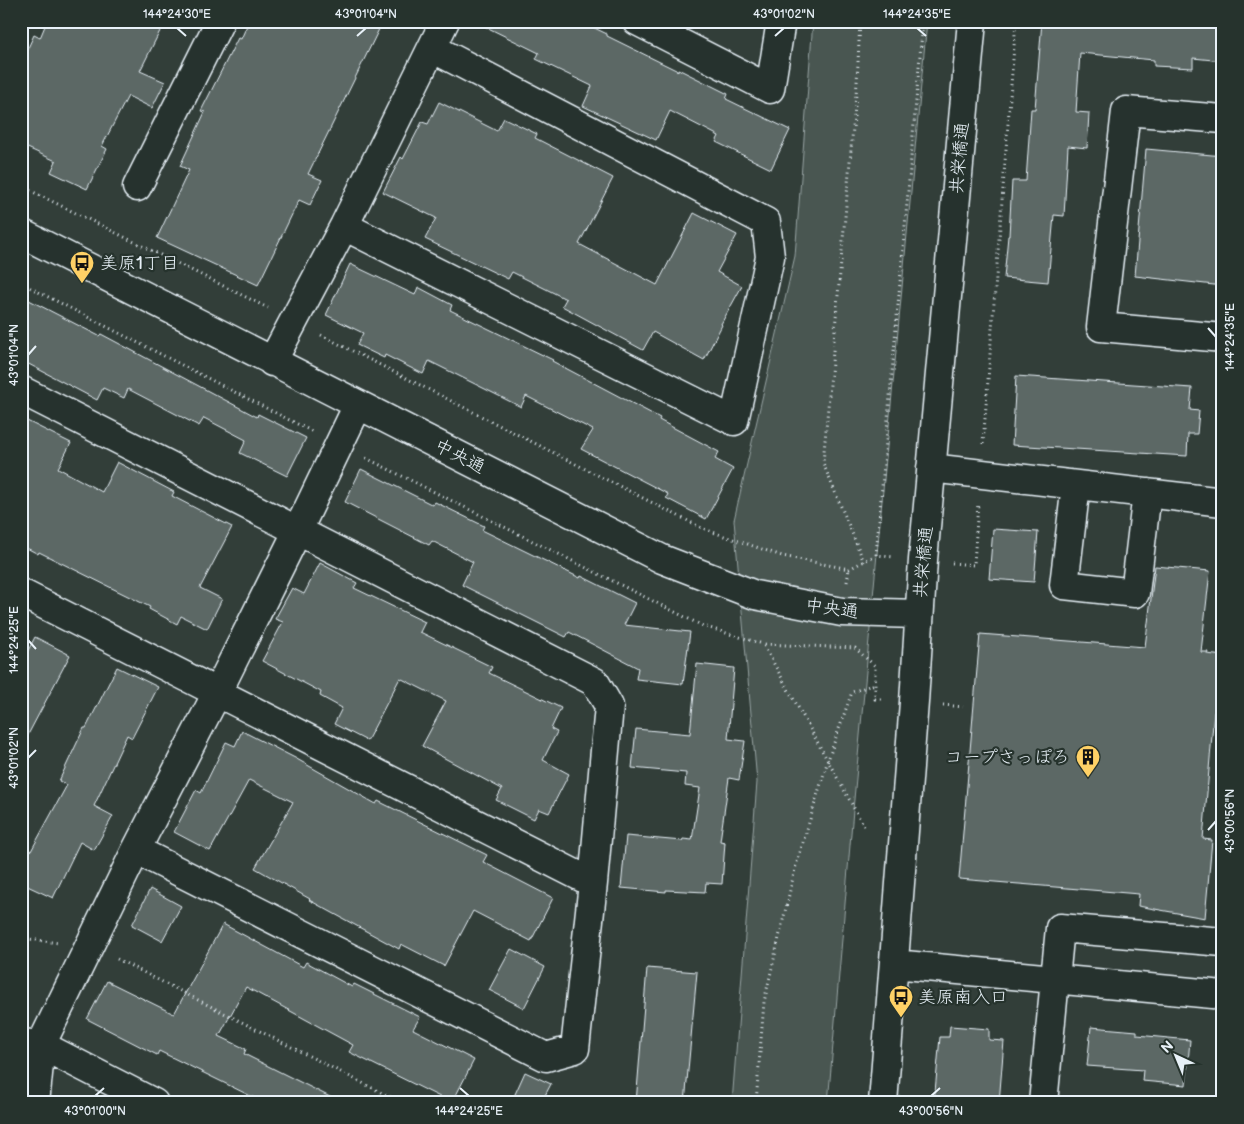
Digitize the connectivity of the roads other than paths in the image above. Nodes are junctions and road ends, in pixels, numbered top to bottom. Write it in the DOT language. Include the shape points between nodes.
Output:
graph roads {
  1 [pos="220,21"];
  2 [pos="445,21"];
  3 [pos="637,21"];
  4 [pos="781,21"];
  5 [pos="972,21"];
  6 [pos="432,48"];
  7 [pos="1223,119"];
  8 [pos="137,187"];
  9 [pos="344,226"];
  10 [pos="21,233"];
  11 [pos="1223,338"];
  12 [pos="272,362"];
  13 [pos="21,390"];
  14 [pos="358,405"];
  15 [pos="931,468"];
  16 [pos="1076,485"];
  17 [pos="1147,493"];
  18 [pos="1223,502"];
  19 [pos="298,530"];
  20 [pos="22,595"];
  21 [pos="919,614"];
  22 [pos="217,692"];
  23 [pos="136,850"];
  24 [pos="593,883"];
  25 [pos="1223,942"];
  26 [pos="894,964"];
  27 [pos="1056,978"];
  28 [pos="1223,995"];
  29 [pos="31,1044"];
  30 [pos="35,1103"];
  31 [pos="154,1103"];
  32 [pos="883,1103"];
  33 [pos="1043,1103"];
  1 -- 8 [label="street"];
  2 -- 6 [label="street"];
  3 -- 4 [label="street" via="770,89"];
  5 -- 15 [label="street, 共栄橋通"];
  6 -- 9 [label="street"];
  6 -- 9 [label="street" via="766,222 770,257 734,421"];
  7 -- 11 [label="street" via="1126,111 1101,327"];
  9 -- 12 [label="street"];
  10 -- 12 [label="street, 中央通"];
  12 -- 14 [label="street, 中央通"];
  13 -- 19 [label="street"];
  14 -- 19 [label="street"];
  14 -- 21 [label="street, 中央通" via="662,559 754,595 842,612"];
  15 -- 16 [label="street"];
  15 -- 21 [label="street, 共栄橋通"];
  16 -- 17 [label="street"];
  16 -- 17 [label="street" via="1064,585 1135,593"];
  17 -- 18 [label="street"];
  19 -- 22 [label="street"];
  19 -- 24 [label="street" via="595,682 609,706"];
  20 -- 22 [label="street"];
  21 -- 26 [label="street, 共栄橋通"];
  22 -- 23 [label="street"];
  22 -- 24 [label="street"];
  23 -- 24 [label="street" via="546,1057 575,1049"];
  23 -- 29 [label="street" via="90,946"];
  25 -- 27 [label="street" via="1060,928"];
  26 -- 27 [label="street"];
  26 -- 32 [label="street, 共栄橋通"];
  27 -- 28 [label="street"];
  27 -- 33 [label="street"];
  29 -- 30 [label="street"];
  29 -- 31 [label="street"];
}
